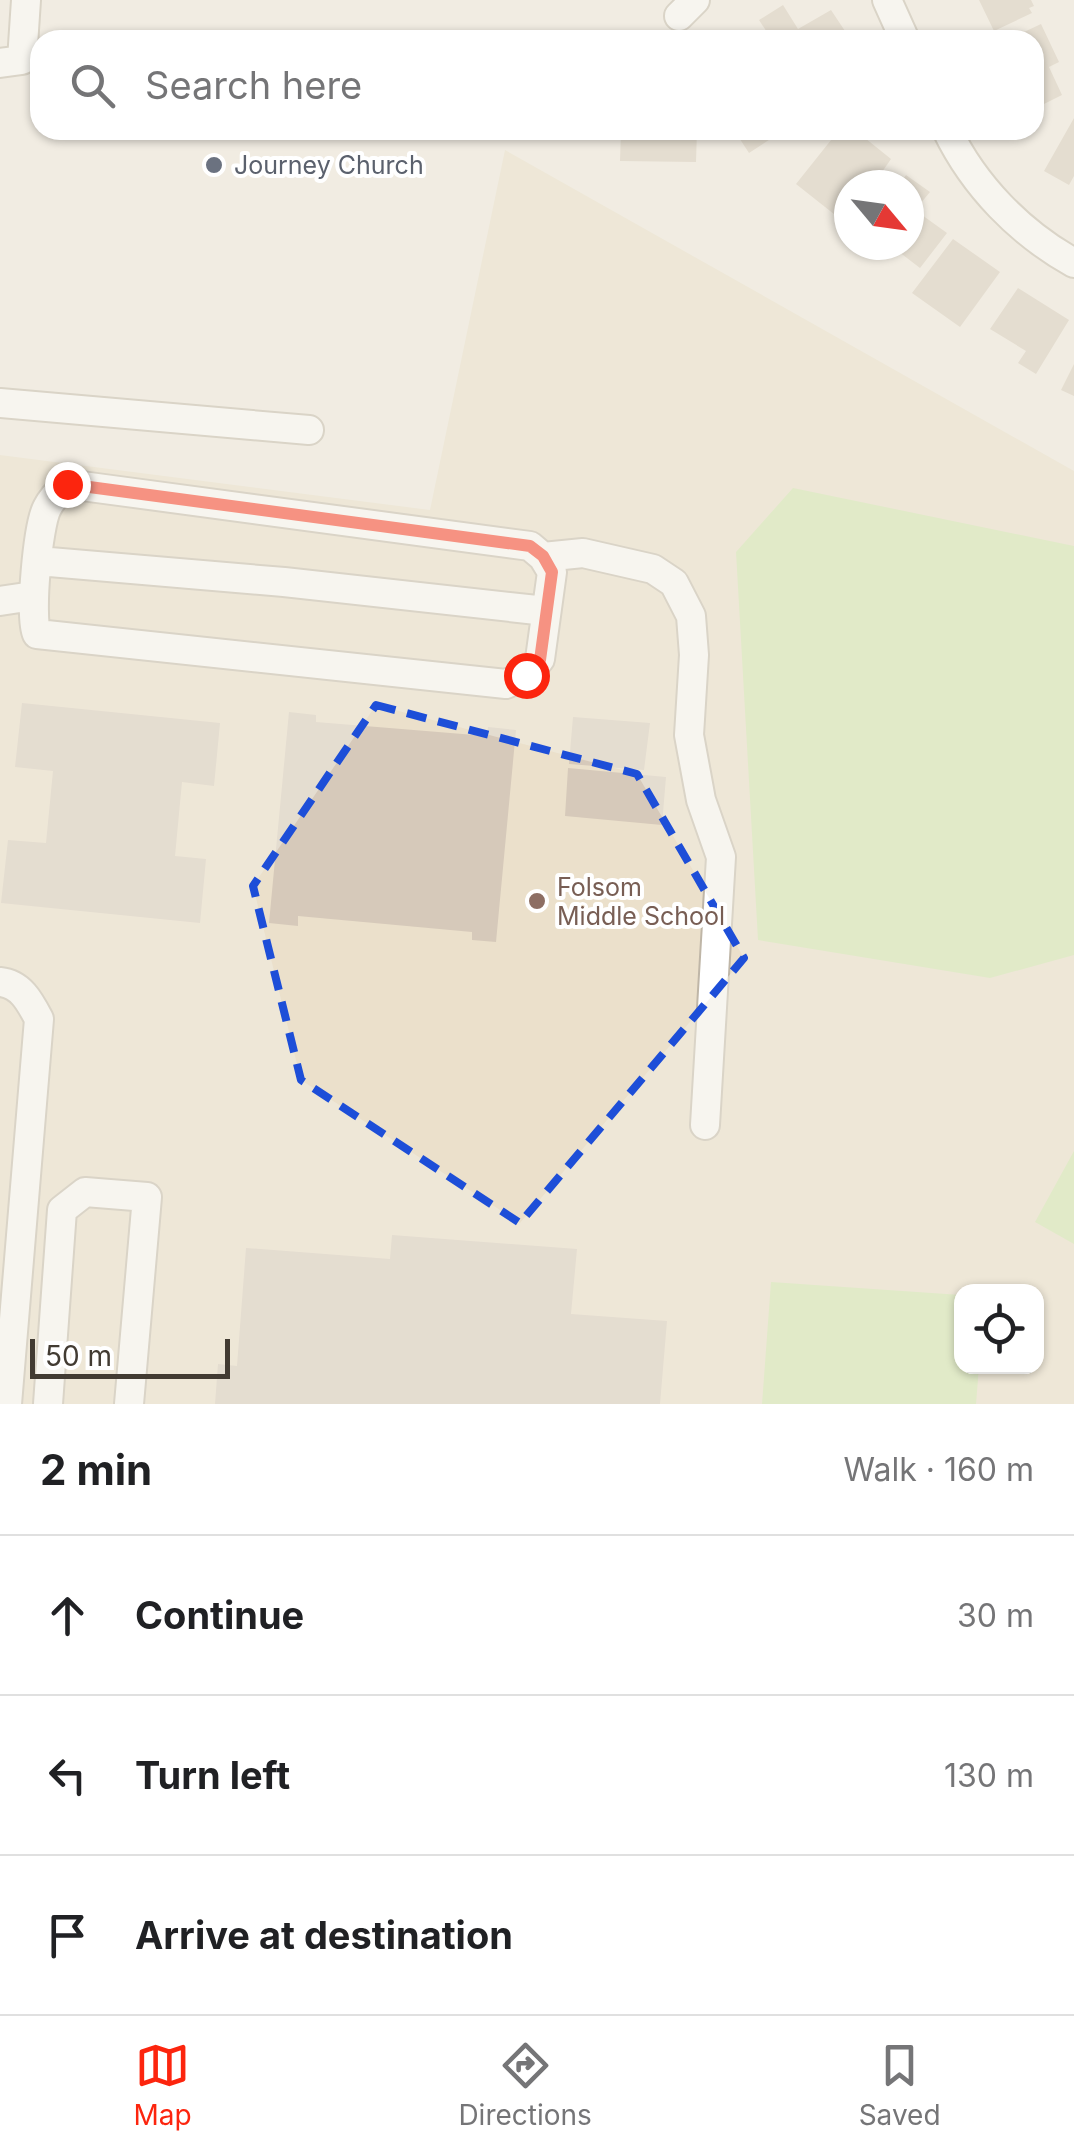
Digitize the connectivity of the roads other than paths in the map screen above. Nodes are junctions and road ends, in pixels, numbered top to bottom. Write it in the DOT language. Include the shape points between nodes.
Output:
graph roads {
  1 [pos="26,0"];
  2 [pos="887,0"];
  3 [pos="900,30"];
  4 [pos="0,64"];
  5 [pos="954,140"];
  6 [pos="1074,263"];
  7 [pos="0,403"];
  8 [pos="309,430"];
  9 [pos="543,556"];
  10 [pos="38,561"];
  11 [pos="33,596"];
  12 [pos="0,601"];
  13 [pos="546,611"];
  14 [pos="0,982"];
  15 [pos="705,1124"];
  16 [pos="7,1404"];
  17 [pos="48,1404"];
  18 [pos="129,1404"];
  1 -- 4 [label="street" via="22,60"];
  2 -- 3 [label="street"];
  5 -- 6 [label="street" via="992,198"];
  7 -- 8 [label="street"];
  9 -- 10 [label="street" via="530,546 67,484 44,512"];
  9 -- 13 [label="street" via="552,572"];
  9 -- 15 [label="street" via="582,553 652,568 674,583 691,616 689,736 722,857"];
  10 -- 11 [label="street"];
  10 -- 13 [label="street"];
  11 -- 12 [label="street"];
  11 -- 13 [label="street" via="37,634 506,684 540,660"];
  14 -- 16 [label="street" via="26,996 38,1019"];
  17 -- 18 [label="street" via="62,1210 85,1192 147,1197"];
}
